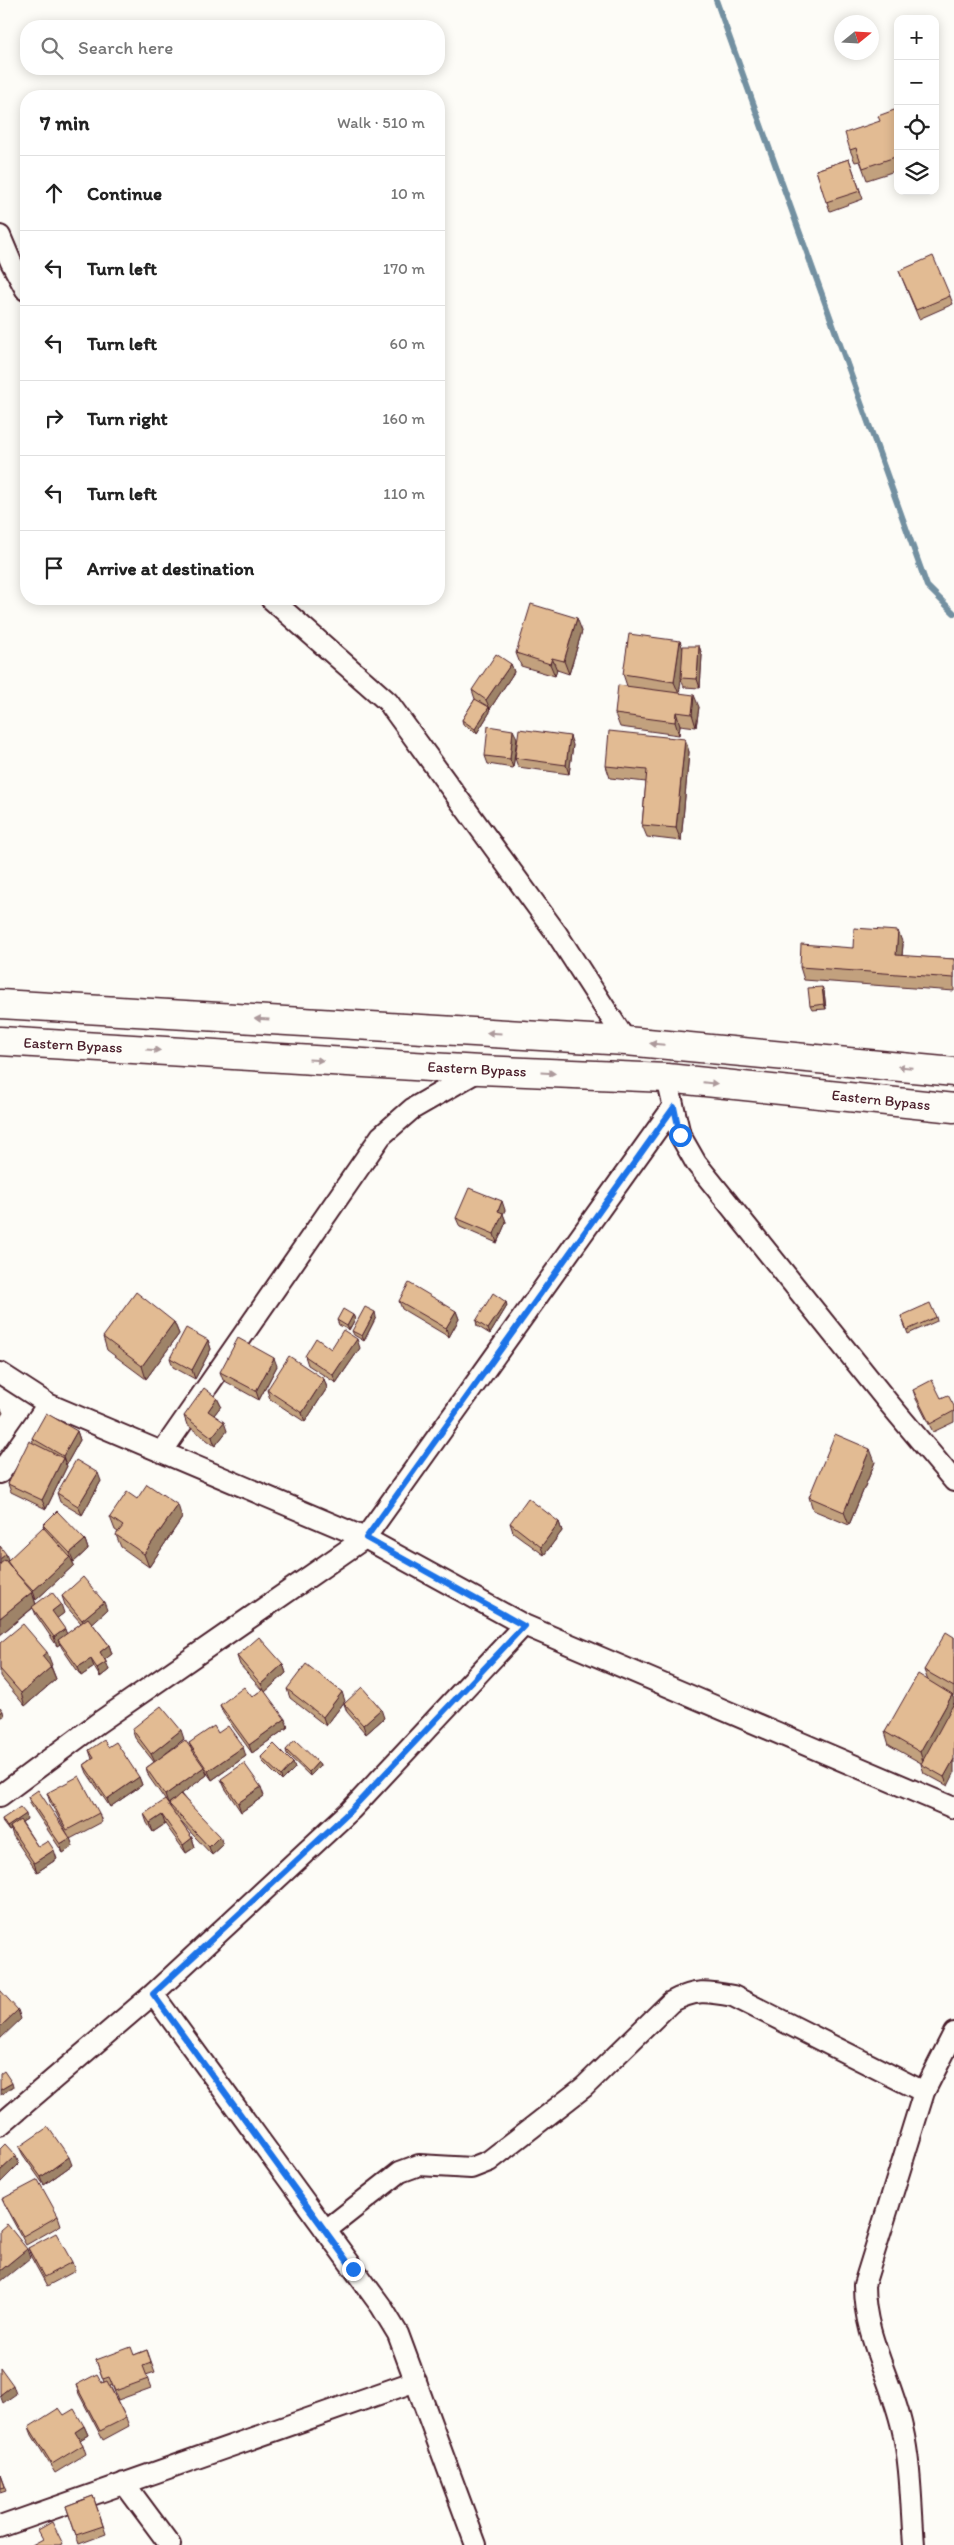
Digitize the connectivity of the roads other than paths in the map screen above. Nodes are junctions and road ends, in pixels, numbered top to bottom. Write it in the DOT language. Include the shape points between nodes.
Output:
graph roads {
  1 [pos="0,236"];
  2 [pos="20,280"];
  3 [pos="278,605"];
  4 [pos="0,1004"];
  5 [pos="0,1041"];
  6 [pos="626,1041"];
  7 [pos="480,1070"];
  8 [pos="954,1072"];
  9 [pos="667,1078"];
  10 [pos="674,1107"];
  11 [pos="954,1108"];
  12 [pos="0,1373"];
  13 [pos="48,1404"];
  14 [pos="162,1452"];
  15 [pos="0,1473"];
  16 [pos="954,1481"];
  17 [pos="366,1538"];
  18 [pos="524,1626"];
  19 [pos="0,1796"];
  20 [pos="954,1808"];
  21 [pos="153,1994"];
  22 [pos="954,2033"];
  23 [pos="924,2092"];
  24 [pos="0,2124"];
  25 [pos="325,2231"];
  26 [pos="416,2380"];
  27 [pos="124,2484"];
  28 [pos="0,2527"];
  29 [pos="170,2545"];
  30 [pos="476,2545"];
  31 [pos="914,2545"];
  1 -- 2 [label="street"];
  3 -- 6 [label="street" via="388,702 556,934"];
  6 -- 4 [label="highway, one-way"];
  5 -- 7 [label="highway, Eastern Bypass, one-way"];
  8 -- 6 [label="highway, one-way"];
  7 -- 9 [label="highway, Eastern Bypass, one-way"];
  7 -- 14 [label="street" via="412,1109 381,1136"];
  9 -- 10 [label="street"];
  9 -- 11 [label="highway, Eastern Bypass, one-way"];
  10 -- 16 [label="street" via="680,1135 696,1163"];
  10 -- 17 [label="street"];
  12 -- 13 [label="street"];
  13 -- 14 [label="street"];
  13 -- 15 [label="street"];
  14 -- 17 [label="street"];
  17 -- 18 [label="street"];
  17 -- 19 [label="street" via="98,1723"];
  18 -- 20 [label="street"];
  18 -- 21 [label="street" via="351,1810"];
  21 -- 24 [label="street"];
  21 -- 25 [label="street"];
  22 -- 23 [label="street"];
  23 -- 25 [label="street" via="733,1996 709,1991 688,1993 671,2002 584,2087 489,2161 471,2168 419,2165 400,2172"];
  23 -- 31 [label="street" via="864,2285 864,2308 870,2332 902,2428"];
  25 -- 26 [label="street" via="398,2334"];
  26 -- 27 [label="street"];
  26 -- 30 [label="street"];
  27 -- 28 [label="street"];
  27 -- 29 [label="street"];
}
